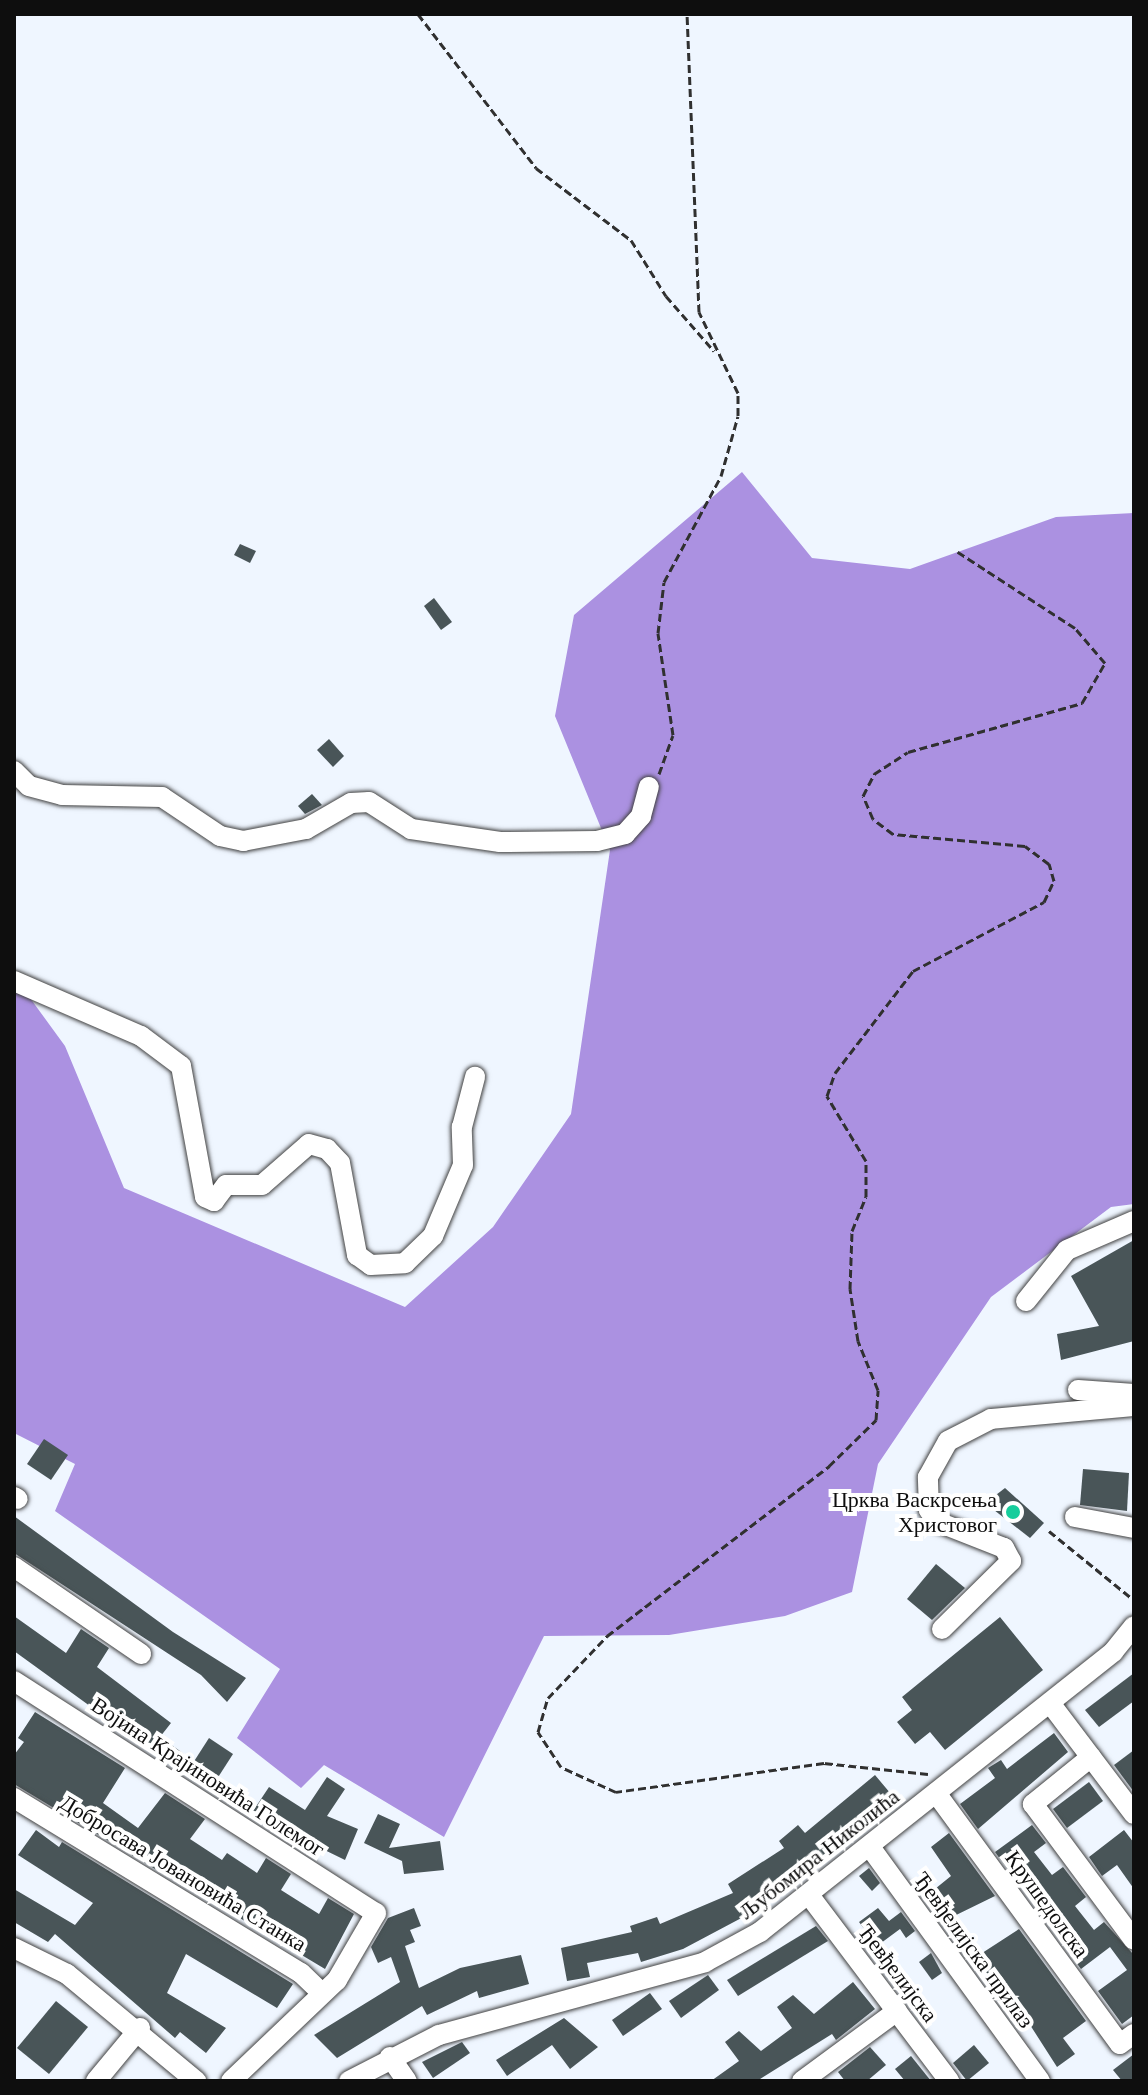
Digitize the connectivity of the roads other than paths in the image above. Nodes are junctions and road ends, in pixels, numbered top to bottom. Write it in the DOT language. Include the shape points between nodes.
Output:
graph roads {
  1 [pos="14,771"];
  2 [pos="649,787"];
  3 [pos="14,981"];
  4 [pos="475,1077"];
  5 [pos="1134,1221"];
  6 [pos="1026,1301"];
  7 [pos="1078,1390"];
  8 [pos="1134,1394"];
  9 [pos="1134,1406"];
  10 [pos="1075,1517"];
  11 [pos="1134,1528"];
  12 [pos="14,1567"];
  13 [pos="1134,1626"];
  14 [pos="942,1629"];
  15 [pos="141,1654"];
  16 [pos="14,1681"];
  17 [pos="1050,1703"];
  18 [pos="1091,1757"];
  19 [pos="936,1793"];
  20 [pos="14,1798"];
  21 [pos="1134,1814"];
  22 [pos="870,1847"];
  23 [pos="809,1895"];
  24 [pos="1134,1940"];
  25 [pos="14,1948"];
  26 [pos="322,1993"];
  27 [pos="897,2011"];
  28 [pos="140,2028"];
  29 [pos="1127,2039"];
  30 [pos="390,2057"];
  31 [pos="96,2081"];
  32 [pos="196,2081"];
  33 [pos="231,2081"];
  34 [pos="349,2081"];
  35 [pos="407,2081"];
  36 [pos="802,2081"];
  37 [pos="949,2081"];
  38 [pos="1040,2081"];
  1 -- 2 [label="street" via="29,786 62,795 162,797 220,836 243,841 306,829 360,802 411,829 500,842 597,841 625,834 641,816"];
  3 -- 4 [label="street" via="141,1036 181,1066 205,1197 214,1201 226,1185 262,1185 309,1144 327,1149 340,1163 357,1255 371,1265 405,1263 433,1236 463,1165 463,1116"];
  5 -- 6 [label="street" via="1067,1250"];
  7 -- 8 [label="street"];
  9 -- 14 [label="street" via="991,1419 948,1441 928,1477 929,1510 938,1522 1004,1548 1011,1561"];
  10 -- 11 [label="street"];
  12 -- 15 [label="street"];
  13 -- 17 [label="street, Љубомира Николића"];
  16 -- 26 [label="street, Војина Крајиновића Големог" via="376,1913 349,1965"];
  17 -- 18 [label="street"];
  17 -- 19 [label="street, Љубомира Николића"];
  18 -- 21 [label="street"];
  18 -- 24 [label="street" via="1033,1804"];
  19 -- 22 [label="street, Љубомира Николића"];
  19 -- 29 [label="street, Крушедолска"];
  20 -- 26 [label="street, Добросава Јовановића Станка" via="301,1973"];
  22 -- 23 [label="street, Љубомира Николића"];
  22 -- 38 [label="street, Ђевђелијска прилаз"];
  23 -- 27 [label="street, Ђевђелијска"];
  23 -- 30 [label="street, Љубомира Николића" via="705,1962 479,2021"];
  25 -- 28 [label="street" via="67,1974"];
  26 -- 33 [label="street"];
  27 -- 36 [label="street"];
  27 -- 37 [label="street, Ђевђелијска"];
  28 -- 31 [label="street"];
  28 -- 32 [label="street"];
  30 -- 34 [label="street, Љубомира Николића"];
  30 -- 35 [label="street"];
}
